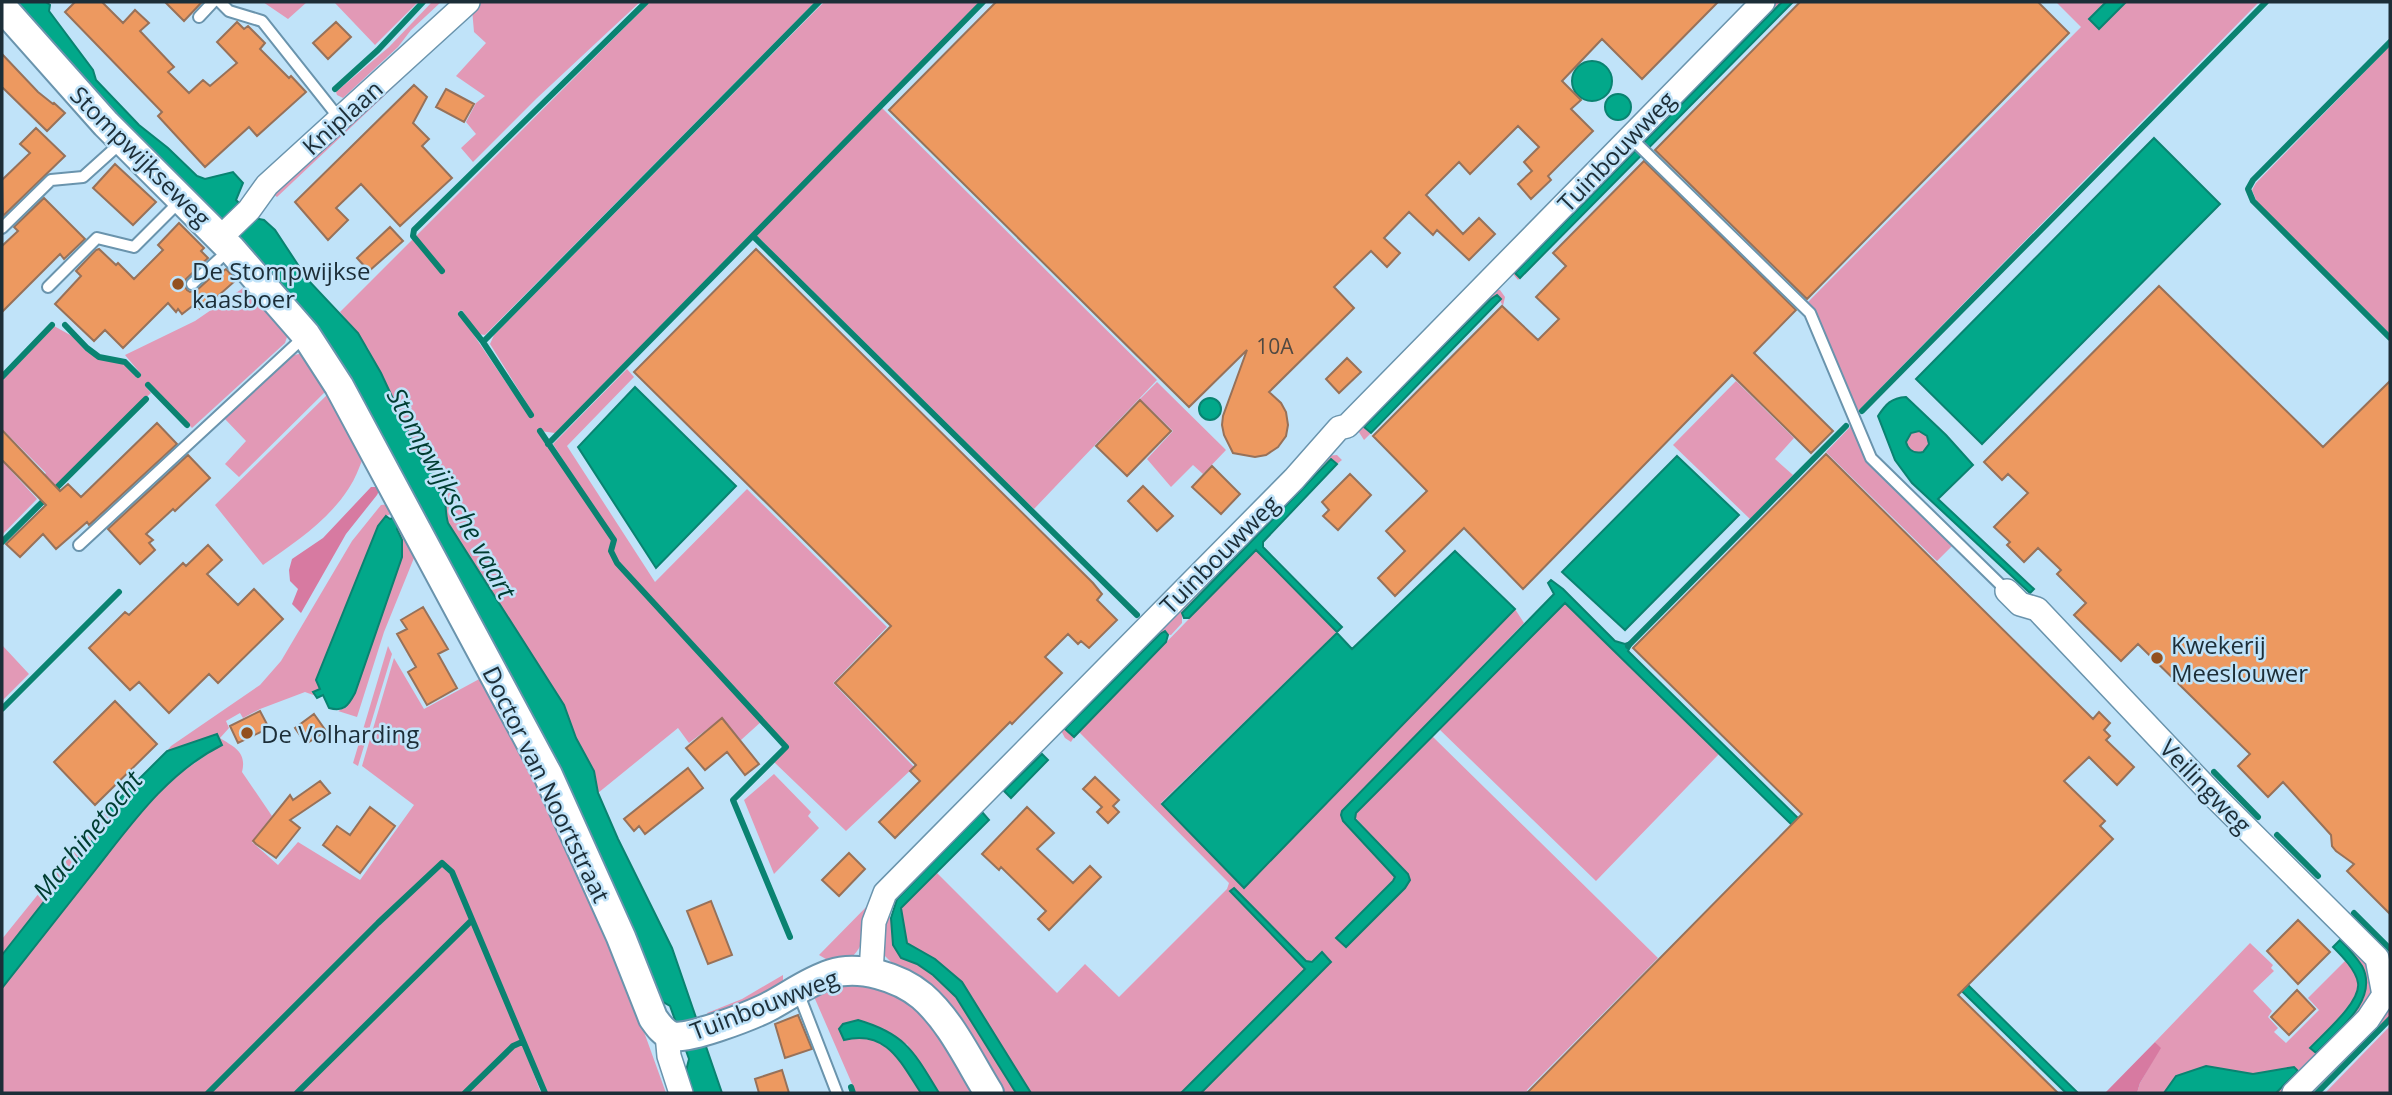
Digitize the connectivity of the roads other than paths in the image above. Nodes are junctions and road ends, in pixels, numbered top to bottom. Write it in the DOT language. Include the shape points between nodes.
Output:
graph roads {
  1 [pos="213,2"];
  2 [pos="220,2"];
  3 [pos="468,2"];
  4 [pos="1763,2"];
  5 [pos="3,11"];
  6 [pos="199,17"];
  7 [pos="340,118"];
  8 [pos="123,141"];
  9 [pos="1634,141"];
  10 [pos="182,199"];
  11 [pos="2,228"];
  12 [pos="228,237"];
  13 [pos="192,284"];
  14 [pos="48,287"];
  15 [pos="306,335"];
  16 [pos="390,484"];
  17 [pos="79,545"];
  18 [pos="2007,591"];
  19 [pos="871,973"];
  20 [pos="797,989"];
  21 [pos="672,1035"];
  22 [pos="681,1093"];
  23 [pos="836,1093"];
  24 [pos="989,1093"];
  25 [pos="2294,1093"];
  1 -- 6 [label="lane"];
  2 -- 7 [label="lane" via="229,11 262,22"];
  3 -- 7 [label="street, Kniplaan"];
  4 -- 9 [label="street, Tuinbouwweg"];
  5 -- 8 [label="street, Stompwijkseweg"];
  7 -- 12 [label="street, Kniplaan" via="267,185"];
  8 -- 10 [label="street, Stompwijkseweg"];
  8 -- 11 [label="lane" via="83,177 51,180"];
  9 -- 18 [label="lane" via="1810,313 1871,457"];
  9 -- 19 [label="street, Tuinbouwweg" via="1347,426 1339,428 885,893 874,922"];
  10 -- 12 [label="street, Stompwijkseweg"];
  10 -- 14 [label="lane" via="134,247 97,238"];
  12 -- 13 [label="lane"];
  12 -- 15 [label="street, Stompwijkseweg"];
  15 -- 16 [label="street, Stompwijkseweg" via="339,386"];
  15 -- 17 [label="lane"];
  16 -- 21 [label="street, Doctor van Noortstraat" via="548,775 653,1018"];
  18 -- 25 [label="street, Veilingweg" via="2020,604 2037,609 2376,958 2384,995 2368,1019"];
  19 -- 20 [label="street, Tuinbouwweg" via="832,974"];
  19 -- 24 [label="street" via="893,979 920,995 942,1018"];
  20 -- 21 [label="street, Tuinbouwweg" via="765,1009 708,1030"];
  20 -- 23 [label="lane"];
  21 -- 22 [label="street, Doctor van Noortstraat" via="669,1056"];
}
